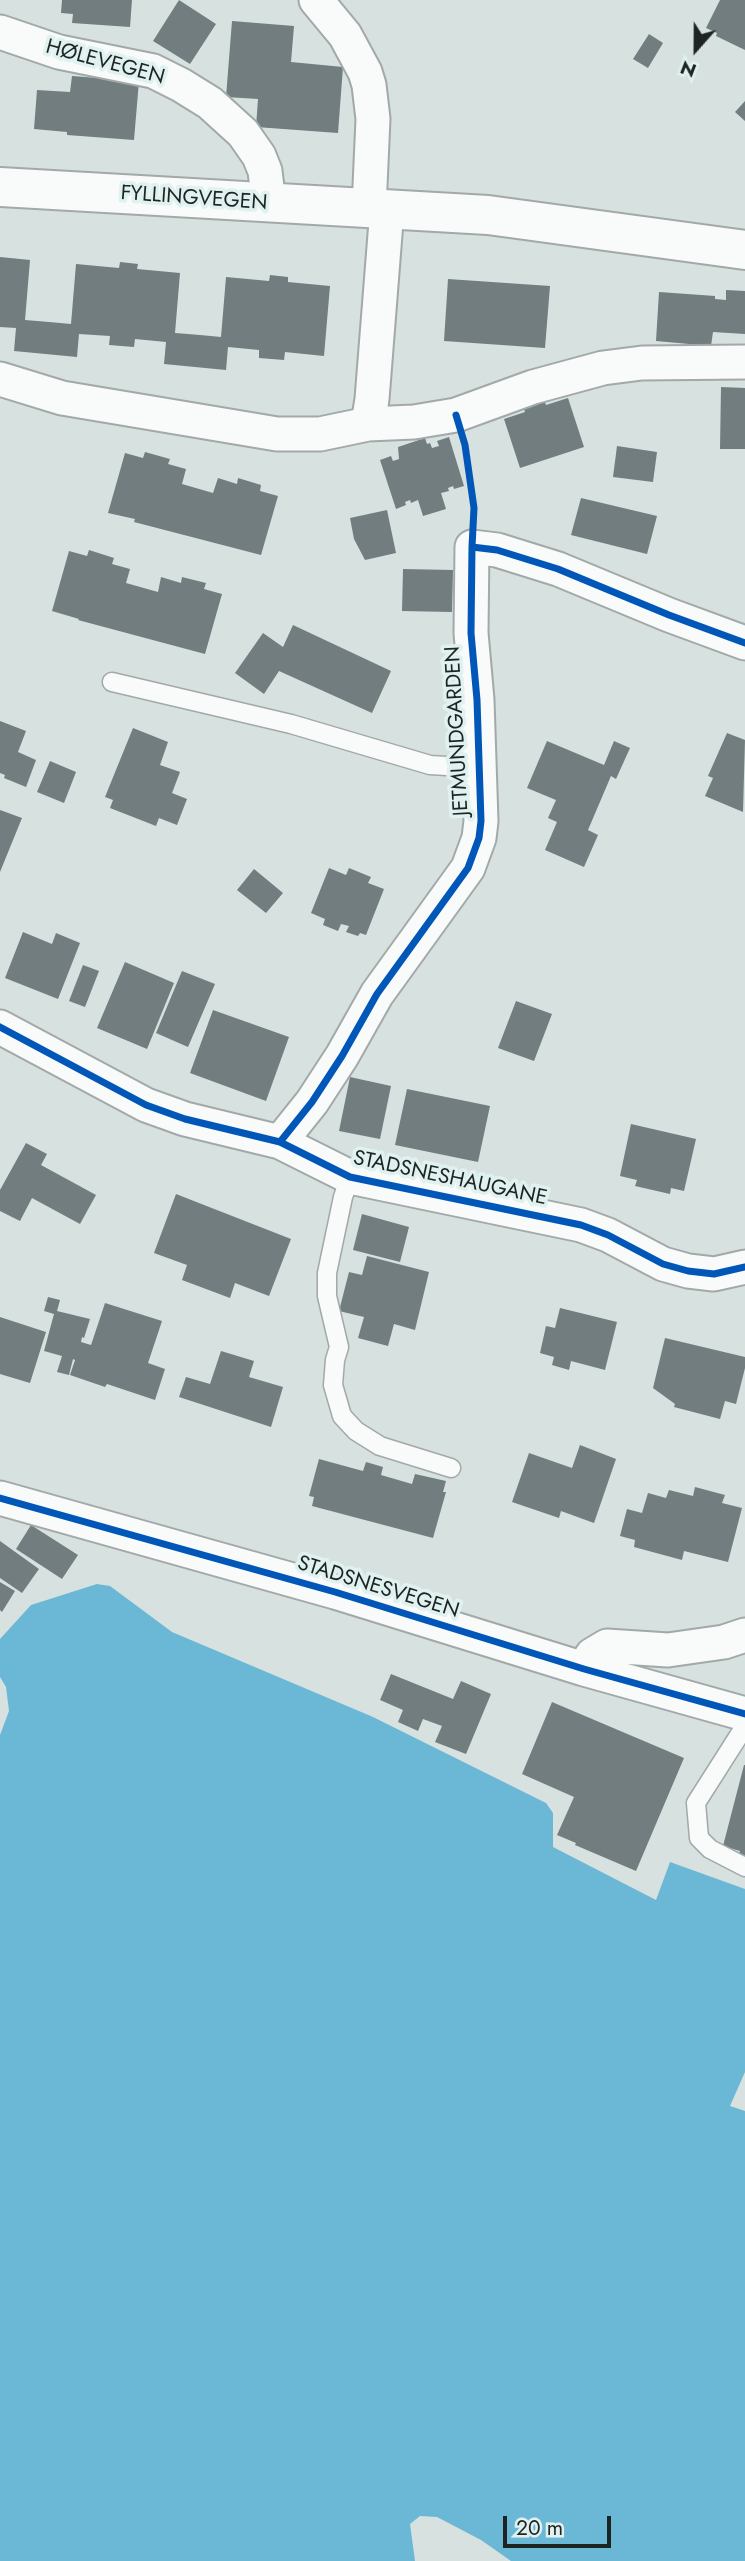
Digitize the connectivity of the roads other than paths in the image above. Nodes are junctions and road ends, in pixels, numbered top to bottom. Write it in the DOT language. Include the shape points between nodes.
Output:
graph roads {
  1 [pos="316,0"];
  2 [pos="0,32"];
  3 [pos="0,187"];
  4 [pos="269,204"];
  5 [pos="378,209"];
  6 [pos="745,250"];
  7 [pos="745,362"];
  8 [pos="0,379"];
  9 [pos="368,424"];
  10 [pos="745,643"];
  11 [pos="112,682"];
  12 [pos="478,771"];
  13 [pos="0,1027"];
  14 [pos="280,1142"];
  15 [pos="350,1177"];
  16 [pos="745,1267"];
  17 [pos="451,1468"];
  18 [pos="0,1498"];
  19 [pos="745,1636"];
  20 [pos="584,1669"];
  21 [pos="745,1714"];
  22 [pos="745,1726"];
  23 [pos="745,1867"];
  1 -- 5 [label="street" via="345,35 369,85"];
  2 -- 4 [label="street, HØLEVEGEN" via="59,52 153,71 210,103 243,132 259,156"];
  3 -- 4 [label="street, FYLLINGVEGEN"];
  4 -- 5 [label="street, FYLLINGVEGEN"];
  5 -- 6 [label="street, FYLLINGVEGEN" via="488,215"];
  5 -- 9 [label="street"];
  7 -- 9 [label="street" via="603,368 456,415"];
  8 -- 9 [label="street" via="62,398 277,434 320,434"];
  10 -- 12 [label="street, JETMUNDGARDEN" via="558,569 472,547"];
  11 -- 12 [label="lane, JETMUNDGARDEN" via="291,724 430,765"];
  12 -- 14 [label="street, JETMUNDGARDEN" via="481,821 468,868 377,994 312,1102"];
  13 -- 14 [label="street, STADSNESHAUGANE" via="146,1105"];
  14 -- 15 [label="street, STADSNESHAUGANE"];
  15 -- 16 [label="street, STADSNESHAUGANE" via="581,1225 688,1271 715,1273"];
  15 -- 17 [label="lane, STADSNESHAUGANE" via="327,1273 327,1296 339,1347 333,1385 342,1416 380,1446"];
  18 -- 20 [label="street, STADSNESVEGEN" via="335,1592"];
  19 -- 20 [label="street" via="667,1650 607,1646 592,1655"];
  20 -- 21 [label="street, STADSNESVEGEN"];
  22 -- 23 [label="lane" via="696,1803 699,1838"];
}
